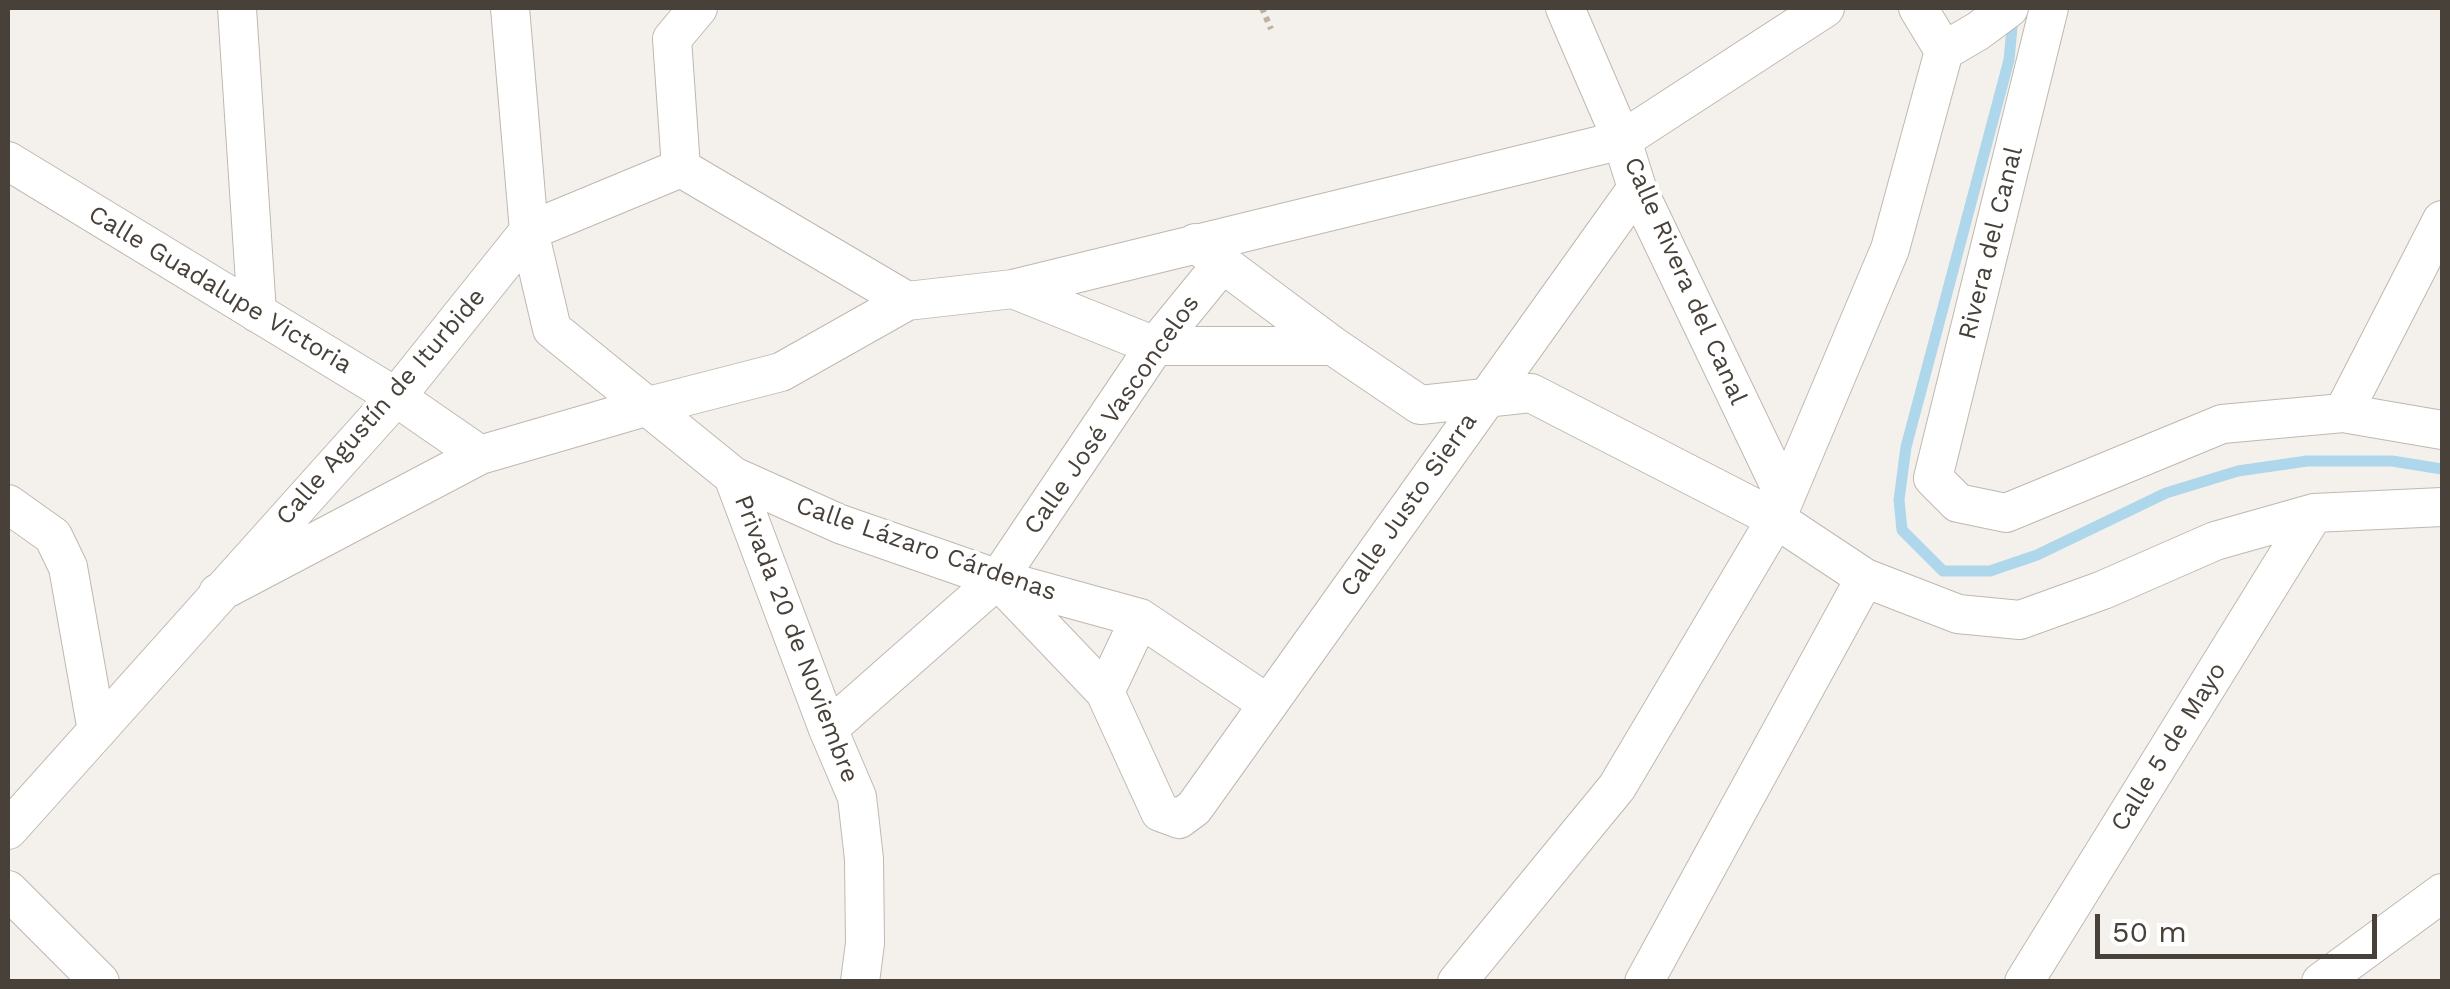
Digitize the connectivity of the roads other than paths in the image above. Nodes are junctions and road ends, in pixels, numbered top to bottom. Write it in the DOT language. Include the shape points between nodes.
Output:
graph roads {
  1 [pos="237,8"];
  2 [pos="510,8"];
  3 [pos="698,8"];
  4 [pos="1565,8"];
  5 [pos="1825,8"];
  6 [pos="1918,8"];
  7 [pos="2010,8"];
  8 [pos="2049,8"];
  9 [pos="1944,51"];
  10 [pos="1622,140"];
  11 [pos="8,160"];
  12 [pos="681,168"];
  13 [pos="1637,188"];
  14 [pos="2442,220"];
  15 [pos="529,231"];
  16 [pos="1208,254"];
  17 [pos="1013,289"];
  18 [pos="907,301"];
  19 [pos="256,313"];
  20 [pos="1156,346"];
  21 [pos="1333,346"];
  22 [pos="396,396"];
  23 [pos="1484,399"];
  24 [pos="646,406"];
  25 [pos="2343,413"];
  26 [pos="2442,430"];
  27 [pos="480,454"];
  28 [pos="733,476"];
  29 [pos="8,504"];
  30 [pos="2442,506"];
  31 [pos="1781,508"];
  32 [pos="2314,512"];
  33 [pos="1865,578"];
  34 [pos="998,579"];
  35 [pos="218,593"];
  36 [pos="1140,618"];
  37 [pos="1104,692"];
  38 [pos="1268,704"];
  39 [pos="828,729"];
  40 [pos="97,731"];
  41 [pos="9,826"];
  42 [pos="8,890"];
  43 [pos="2442,893"];
  44 [pos="2340,976"];
  45 [pos="2025,981"];
  46 [pos="100,982"];
  47 [pos="860,982"];
  48 [pos="1458,982"];
  49 [pos="1644,982"];
  1 -- 19 [label="street"];
  2 -- 15 [label="street, Calle Lázaro Cárdenas"];
  3 -- 12 [label="street" via="672,39"];
  4 -- 10 [label="street, Calle Rivera del Canal"];
  5 -- 10 [label="street"];
  6 -- 9 [label="street"];
  7 -- 9 [label="street"];
  8 -- 25 [label="street, Rivera del Canal" via="1933,478 1958,502 2006,512 2222,424"];
  9 -- 31 [label="street" via="1890,250"];
  10 -- 13 [label="street, Calle Rivera del Canal"];
  10 -- 16 [label="street"];
  11 -- 19 [label="street, Calle Guadalupe Victoria"];
  12 -- 15 [label="street, Calle Agustín de Iturbide"];
  12 -- 18 [label="street"];
  13 -- 23 [label="street, Calle Justo Sierra"];
  13 -- 31 [label="street, Calle Rivera del Canal"];
  14 -- 25 [label="street"];
  15 -- 22 [label="street, Calle Agustín de Iturbide"];
  15 -- 24 [label="street, Calle Lázaro Cárdenas" via="552,329"];
  16 -- 17 [label="street"];
  16 -- 20 [label="street, Calle José Vasconcelos"];
  16 -- 21 [label="street"];
  17 -- 18 [label="street"];
  17 -- 20 [label="street"];
  18 -- 24 [label="street" via="780,372"];
  19 -- 22 [label="street, Calle Guadalupe Victoria"];
  20 -- 21 [label="street"];
  20 -- 34 [label="street, Calle José Vasconcelos"];
  21 -- 23 [label="street" via="1420,405"];
  22 -- 27 [label="street, Calle Guadalupe Victoria"];
  22 -- 35 [label="street, Calle Agustín de Iturbide"];
  23 -- 31 [label="street" via="1531,394"];
  23 -- 38 [label="street, Calle Justo Sierra"];
  24 -- 27 [label="street"];
  24 -- 28 [label="street, Calle Lázaro Cárdenas"];
  25 -- 26 [label="street"];
  27 -- 35 [label="street"];
  28 -- 34 [label="street, Calle Lázaro Cárdenas" via="840,524"];
  28 -- 39 [label="street, Privada 20 de Noviembre"];
  29 -- 40 [label="street" via="53,536 68,568"];
  30 -- 32 [label="street"];
  31 -- 33 [label="street"];
  31 -- 48 [label="street" via="1617,788"];
  32 -- 33 [label="street" via="2215,541 2020,620 1958,614"];
  32 -- 45 [label="street, Calle 5 de Mayo"];
  33 -- 49 [label="street"];
  34 -- 36 [label="street, Calle Lázaro Cárdenas"];
  34 -- 37 [label="street"];
  34 -- 39 [label="street, Calle José Vasconcelos"];
  35 -- 40 [label="street, Calle Agustín de Iturbide"];
  36 -- 37 [label="street"];
  36 -- 38 [label="street, Calle Lázaro Cárdenas"];
  37 -- 38 [label="street, Calle Justo Sierra" via="1160,812 1180,819"];
  39 -- 47 [label="street, Privada 20 de Noviembre" via="857,797 864,859"];
  40 -- 41 [label="street, Calle Agustín de Iturbide"];
  42 -- 46 [label="street"];
  43 -- 44 [label="street"];
}
